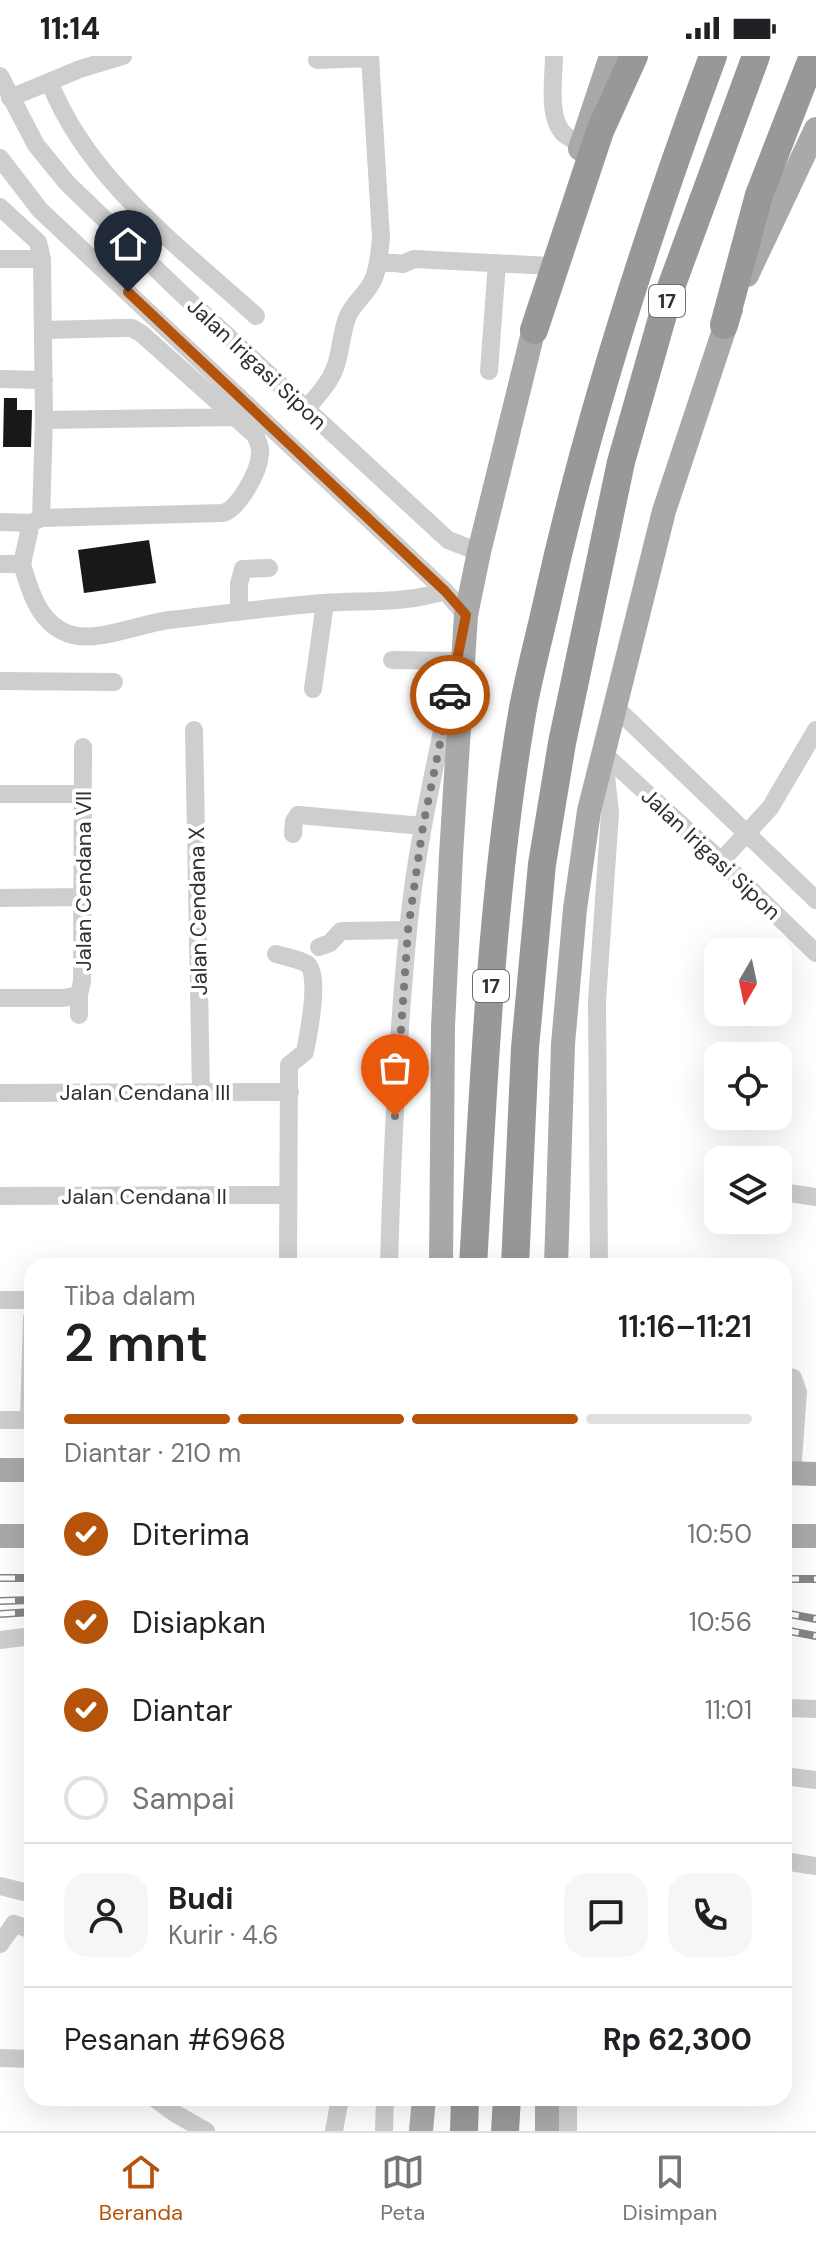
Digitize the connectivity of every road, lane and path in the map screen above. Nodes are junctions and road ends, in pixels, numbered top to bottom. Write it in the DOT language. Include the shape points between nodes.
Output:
graph roads {
  1 [pos="123,56"];
  2 [pos="554,56"];
  3 [pos="611,56"];
  4 [pos="634,56"];
  5 [pos="713,56"];
  6 [pos="756,56"];
  7 [pos="813,56"];
  8 [pos="370,57"];
  9 [pos="317,60"];
  10 [pos="0,76"];
  11 [pos="50,83"];
  12 [pos="10,98"];
  13 [pos="816,129"];
  14 [pos="582,144"];
  15 [pos="0,158"];
  16 [pos="0,207"];
  17 [pos="0,259"];
  18 [pos="42,259"];
  19 [pos="378,261"];
  20 [pos="497,263"];
  21 [pos="551,266"];
  22 [pos="210,274"];
  23 [pos="181,293"];
  24 [pos="256,316"];
  25 [pos="724,325"];
  26 [pos="44,330"];
  27 [pos="534,330"];
  28 [pos="489,371"];
  29 [pos="0,379"];
  30 [pos="44,380"];
  31 [pos="306,409"];
  32 [pos="235,417"];
  33 [pos="44,420"];
  34 [pos="36,520"];
  35 [pos="0,522"];
  36 [pos="477,560"];
  37 [pos="0,564"];
  38 [pos="22,564"];
  39 [pos="269,568"];
  40 [pos="445,591"];
  41 [pos="325,603"];
  42 [pos="467,610"];
  43 [pos="239,612"];
  44 [pos="392,660"];
  45 [pos="457,661"];
  46 [pos="0,681"];
  47 [pos="114,682"];
  48 [pos="313,689"];
  49 [pos="613,708"];
  50 [pos="194,730"];
  51 [pos="816,730"];
  52 [pos="83,747"];
  53 [pos="605,756"];
  54 [pos="0,794"];
  55 [pos="83,794"];
  56 [pos="423,826"];
  57 [pos="293,834"];
  58 [pos="747,835"];
  59 [pos="722,860"];
  60 [pos="83,897"];
  61 [pos="0,898"];
  62 [pos="816,900"];
  63 [pos="408,930"];
  64 [pos="319,947"];
  65 [pos="816,953"];
  66 [pos="276,954"];
  67 [pos="79,995"];
  68 [pos="0,998"];
  69 [pos="79,1015"];
  70 [pos="201,1092"];
  71 [pos="290,1092"];
  72 [pos="0,1093"];
  73 [pos="792,1193"];
  74 [pos="288,1195"];
  75 [pos="0,1196"];
  76 [pos="816,1197"];
  77 [pos="288,1258"];
  78 [pos="389,1258"];
  79 [pos="441,1258"];
  80 [pos="473,1258"];
  81 [pos="515,1258"];
  82 [pos="556,1258"];
  83 [pos="599,1258"];
  84 [pos="0,1300"];
  85 [pos="24,1300"];
  86 [pos="792,1378"];
  87 [pos="0,1420"];
  88 [pos="24,1420"];
  89 [pos="0,1470"];
  90 [pos="24,1470"];
  91 [pos="797,1473"];
  92 [pos="0,1536"];
  93 [pos="24,1536"];
  94 [pos="792,1536"];
  95 [pos="816,1536"];
  96 [pos="24,1637"];
  97 [pos="0,1640"];
  98 [pos="792,1708"];
  99 [pos="816,1709"];
  100 [pos="792,1777"];
  101 [pos="816,1780"];
  102 [pos="792,1862"];
  103 [pos="816,1866"];
  104 [pos="0,1886"];
  105 [pos="24,1892"];
  106 [pos="24,1927"];
  107 [pos="0,1944"];
  108 [pos="0,2058"];
  109 [pos="24,2059"];
  110 [pos="167,2106"];
  111 [pos="339,2106"];
  112 [pos="385,2106"];
  113 [pos="423,2106"];
  114 [pos="465,2106"];
  115 [pos="507,2106"];
  116 [pos="547,2106"];
  117 [pos="568,2106"];
  118 [pos="206,2131"];
  119 [pos="334,2131"];
  120 [pos="384,2131"];
  121 [pos="421,2131"];
  122 [pos="464,2131"];
  123 [pos="505,2131"];
  124 [pos="547,2131"];
  125 [pos="568,2131"];
  1 -- 11 [label="street"];
  2 -- 14 [label="street" via="551,88 557,124 564,135"];
  3 -- 14 [label="main road"];
  4 -- 27 [label="highway" via="600,131"];
  5 -- 80 [label="highway, 17" via="658,204 601,385 523,707 485,1048"];
  6 -- 81 [label="highway, 17" via="670,290 600,552 542,864 525,1048"];
  7 -- 25 [label="highway" via="759,195"];
  8 -- 9 [label="street"];
  8 -- 19 [label="street"];
  10 -- 12 [label="street, Jalan Irigasi Sipon"];
  11 -- 12 [label="street"];
  11 -- 22 [label="street" via="72,130 104,171"];
  12 -- 23 [label="street, Jalan Irigasi Sipon" via="52,167"];
  13 -- 25 [label="main road"];
  14 -- 21 [label="main road"];
  15 -- 40 [label="street, Jalan Irigasi Sipon" via="40,210"];
  16 -- 18 [label="street" via="38,242"];
  17 -- 18 [label="street"];
  18 -- 26 [label="street"];
  19 -- 20 [label="street"];
  19 -- 31 [label="street" via="373,281 346,321 335,367"];
  20 -- 21 [label="street"];
  20 -- 28 [label="street"];
  21 -- 27 [label="main road"];
  22 -- 23 [label="street"];
  22 -- 24 [label="street"];
  23 -- 31 [label="street, Jalan Irigasi Sipon"];
  25 -- 49 [label="main road" via="664,511"];
  26 -- 30 [label="street"];
  26 -- 32 [label="street" via="132,328"];
  27 -- 36 [label="main road"];
  29 -- 30 [label="street"];
  30 -- 33 [label="street"];
  31 -- 36 [label="street, Jalan Irigasi Sipon" via="448,540"];
  32 -- 33 [label="street"];
  32 -- 34 [label="street" via="255,435 261,458 233,510"];
  33 -- 34 [label="street"];
  34 -- 35 [label="street"];
  34 -- 38 [label="street"];
  36 -- 42 [label="main road"];
  37 -- 38 [label="street"];
  38 -- 43 [label="street" via="33,599 52,624 72,635 90,637 157,621"];
  39 -- 43 [label="street" via="243,569"];
  40 -- 41 [label="street" via="389,601"];
  40 -- 42 [label="street, Jalan Irigasi Sipon"];
  41 -- 43 [label="street"];
  41 -- 48 [label="street"];
  42 -- 45 [label="street"];
  42 -- 79 [label="main road" via="444,1012"];
  44 -- 45 [label="street"];
  45 -- 56 [label="street"];
  46 -- 47 [label="street" via="78,675"];
  49 -- 53 [label="main road"];
  49 -- 58 [label="street, Jalan Irigasi Sipon"];
  50 -- 70 [label="street, Jalan Cendana X"];
  51 -- 58 [label="street" via="782,792"];
  52 -- 55 [label="street, Jalan Cendana VII"];
  53 -- 59 [label="street, Jalan Irigasi Sipon"];
  53 -- 82 [label="main road" via="589,811 575,909 563,1044"];
  53 -- 83 [label="street" via="610,813 597,1001"];
  54 -- 55 [label="street"];
  55 -- 60 [label="street, Jalan Cendana VII"];
  56 -- 57 [label="street" via="298,815"];
  56 -- 63 [label="street"];
  58 -- 59 [label="street"];
  58 -- 62 [label="street, Jalan Irigasi Sipon"];
  59 -- 65 [label="street, Jalan Irigasi Sipon"];
  60 -- 61 [label="street"];
  60 -- 67 [label="street, Jalan Cendana VII"];
  63 -- 64 [label="street" via="341,931"];
  63 -- 78 [label="street"];
  66 -- 71 [label="street" via="307,964 312,972 309,1034 305,1052 289,1065"];
  67 -- 68 [label="street"];
  67 -- 69 [label="street, Jalan Cendana VII"];
  70 -- 71 [label="street, Jalan Cendana III"];
  70 -- 72 [label="street, Jalan Cendana III"];
  71 -- 74 [label="street"];
  73 -- 76 [label="street"];
  74 -- 75 [label="street, Jalan Cendana II"];
  74 -- 77 [label="street"];
  84 -- 85 [label="street"];
  86 -- 91 [label="street" via="798,1392"];
  87 -- 88 [label="street"];
  89 -- 90 [label="main road"];
  92 -- 93 [label="main road"];
  94 -- 95 [label="main road"];
  96 -- 97 [label="street"];
  98 -- 99 [label="street"];
  100 -- 101 [label="street"];
  102 -- 103 [label="street"];
  104 -- 105 [label="street"];
  106 -- 107 [label="street" via="14,1924"];
  108 -- 109 [label="street"];
  110 -- 118 [label="street"];
  111 -- 119 [label="street"];
  112 -- 120 [label="street"];
  113 -- 121 [label="main road"];
  114 -- 122 [label="highway"];
  115 -- 123 [label="highway"];
  116 -- 124 [label="main road"];
  117 -- 125 [label="street"];
}
